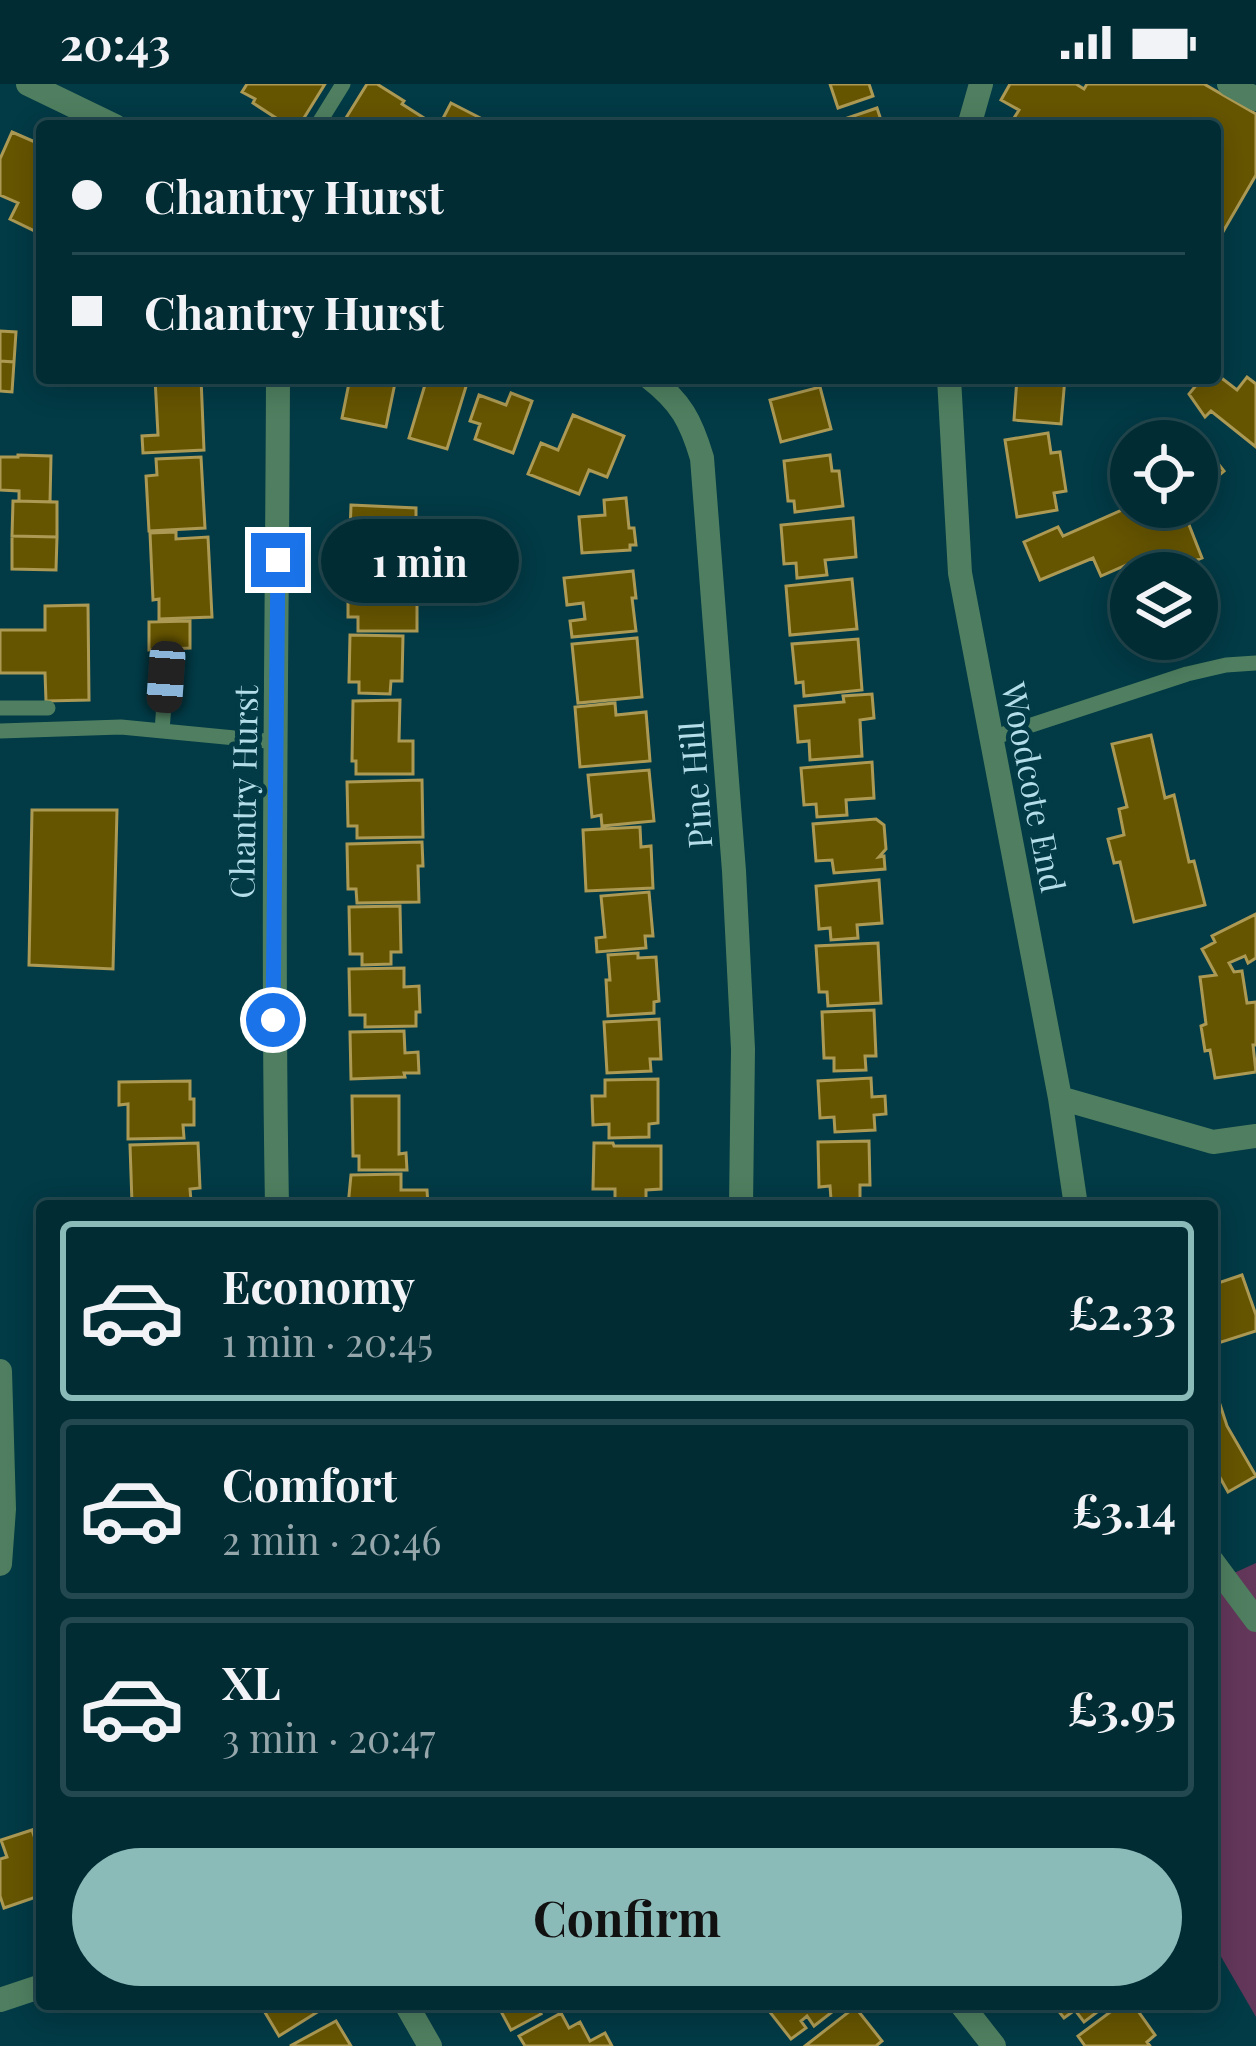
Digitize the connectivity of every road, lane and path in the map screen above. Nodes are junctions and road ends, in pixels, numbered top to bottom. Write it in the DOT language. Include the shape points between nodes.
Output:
graph roads {
  1 [pos="28,84"];
  2 [pos="343,84"];
  3 [pos="981,84"];
  4 [pos="1229,84"];
  5 [pos="1256,99"];
  6 [pos="103,120"];
  7 [pos="321,120"];
  8 [pos="971,120"];
  9 [pos="278,384"];
  10 [pos="658,384"];
  11 [pos="949,384"];
  12 [pos="1256,663"];
  13 [pos="166,677"];
  14 [pos="0,708"];
  15 [pos="48,708"];
  16 [pos="0,731"];
  17 [pos="162,731"];
  18 [pos="992,738"];
  19 [pos="277,742"];
  20 [pos="1060,1098"];
  21 [pos="1256,1136"];
  22 [pos="277,1200"];
  23 [pos="741,1200"];
  24 [pos="1075,1200"];
  25 [pos="0,1371"];
  26 [pos="0,1564"];
  27 [pos="1218,1571"];
  28 [pos="1256,1620"];
  29 [pos="36,1988"];
  30 [pos="0,2000"];
  31 [pos="409,2010"];
  32 [pos="967,2010"];
  33 [pos="430,2046"];
  34 [pos="994,2046"];
  1 -- 6 [label="street"];
  2 -- 7 [label="lane"];
  3 -- 8 [label="street"];
  4 -- 5 [label="street"];
  9 -- 19 [label="street, Chantry Hurst"];
  10 -- 23 [label="street, Pine Hill" via="692,427 702,458 739,960"];
  11 -- 18 [label="street, Woodcote End" via="960,573"];
  12 -- 18 [label="lane" via="1187,674"];
  13 -- 17 [label="lane"];
  14 -- 15 [label="lane"];
  16 -- 17 [label="lane"];
  17 -- 19 [label="lane"];
  18 -- 20 [label="street, Woodcote End"];
  19 -- 22 [label="street, Chantry Hurst"];
  20 -- 21 [label="street" via="1213,1142"];
  20 -- 24 [label="street, Woodcote End"];
  25 -- 26 [label="street"];
  27 -- 28 [label="street"];
  29 -- 30 [label="street"];
  31 -- 33 [label="street"];
  32 -- 34 [label="street"];
}
